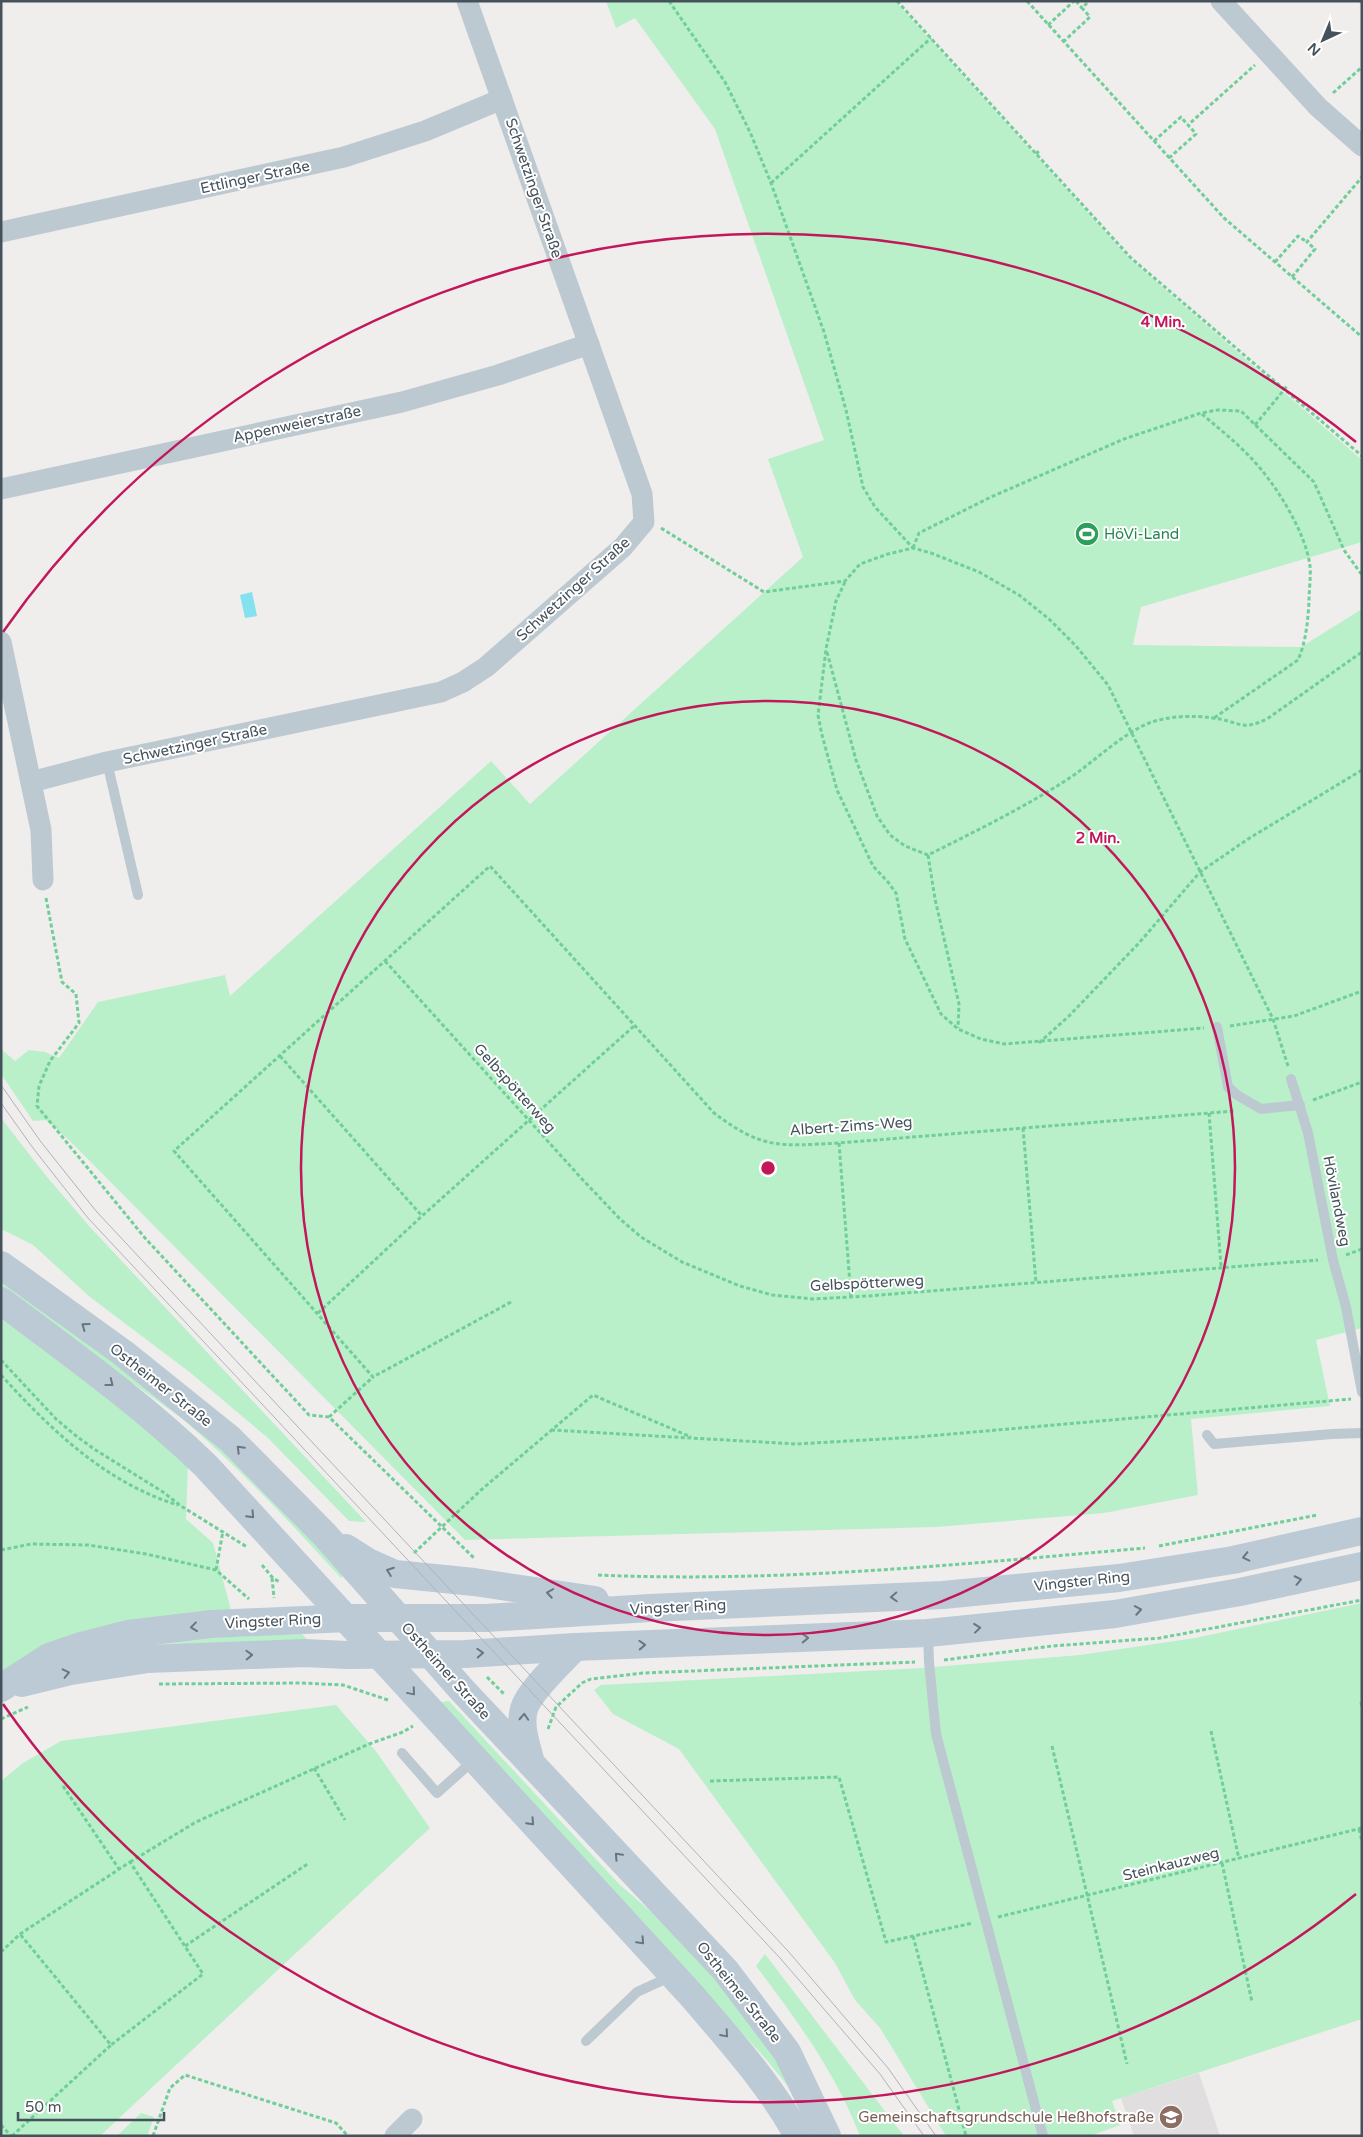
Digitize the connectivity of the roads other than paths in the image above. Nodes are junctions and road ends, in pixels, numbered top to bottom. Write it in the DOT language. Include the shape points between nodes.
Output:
graph roads {
  1 [pos="467,1"];
  2 [pos="1221,1"];
  3 [pos="502,99"];
  4 [pos="1362,146"];
  5 [pos="1,232"];
  6 [pos="589,344"];
  7 [pos="1,489"];
  8 [pos="1,642"];
  9 [pos="108,762"];
  10 [pos="31,782"];
  11 [pos="43,880"];
  12 [pos="138,895"];
  13 [pos="1217,1027"];
  14 [pos="1292,1079"];
  15 [pos="1300,1105"];
  16 [pos="1,1265"];
  17 [pos="1,1301"];
  18 [pos="1362,1392"];
  19 [pos="1362,1434"];
  20 [pos="1207,1435"];
  21 [pos="1362,1531"];
  22 [pos="324,1534"];
  23 [pos="1362,1566"];
  24 [pos="650,1608"];
  25 [pos="348,1618"];
  26 [pos="398,1618"];
  27 [pos="928,1633"];
  28 [pos="575,1647"];
  29 [pos="381,1655"];
  30 [pos="431,1655"];
  31 [pos="402,1753"];
  32 [pos="474,1760"];
  33 [pos="532,1764"];
  34 [pos="673,1976"];
  35 [pos="586,2041"];
  36 [pos="808,2095"];
  37 [pos="779,2102"];
  38 [pos="412,2119"];
  39 [pos="395,2136"];
  40 [pos="798,2136"];
  41 [pos="827,2136"];
  42 [pos="1043,2136"];
  1 -- 3 [label="street, Schwetzinger Straße"];
  2 -- 4 [label="street" via="1318,107"];
  3 -- 5 [label="street, Ettlinger Straße" via="425,131 344,157"];
  3 -- 6 [label="street, Schwetzinger Straße"];
  6 -- 7 [label="street, Appenweierstraße" via="498,375 402,402"];
  6 -- 9 [label="street, Schwetzinger Straße" via="642,494 644,522 623,547 500,654 463,682 441,692"];
  8 -- 10 [label="street"];
  9 -- 10 [label="street, Schwetzinger Straße"];
  9 -- 12 [label="lane"];
  10 -- 11 [label="street" via="42,830"];
  13 -- 15 [label="lane" via="1228,1087 1261,1109"];
  14 -- 15 [label="lane, Hövilandweg"];
  15 -- 18 [label="lane, Hövilandweg"];
  22 -- 16 [label="main road, Ostheimer Straße, one-way" via="230,1439 123,1353"];
  17 -- 25 [label="main road, Ostheimer Straße, one-way" via="167,1428"];
  19 -- 20 [label="lane" via="1214,1444"];
  21 -- 24 [label="main road, Vingster Ring, one-way" via="1233,1560 1120,1578 943,1595"];
  24 -- 22 [label="main road, one-way" via="474,1582 395,1574 368,1562"];
  22 -- 26 [label="main road, Ostheimer Straße"];
  27 -- 23 [label="main road, Vingster Ring, one-way" via="1115,1614"];
  24 -- 26 [label="main road, Vingster Ring" via="486,1618"];
  25 -- 26 [label="main road, Vingster Ring"];
  25 -- 29 [label="main road, Ostheimer Straße"];
  25 -- 29 [label="main road, Vingster Ring, one-way" via="212,1624 128,1634 49,1657 1,1688 71,1671 148,1659 304,1653"];
  26 -- 30 [label="main road, Ostheimer Straße"];
  28 -- 27 [label="main road, Vingster Ring, one-way"];
  27 -- 42 [label="lane" via="936,1734"];
  30 -- 28 [label="main road, Vingster Ring, one-way"];
  33 -- 28 [label="main road, one-way" via="524,1735 524,1710 546,1678"];
  29 -- 30 [label="main road, Vingster Ring"];
  29 -- 32 [label="main road, Ostheimer Straße, one-way"];
  30 -- 33 [label="main road, Ostheimer Straße"];
  31 -- 32 [label="lane" via="437,1793"];
  32 -- 34 [label="main road, Ostheimer Straße, one-way"];
  36 -- 33 [label="main road, Ostheimer Straße, one-way" via="787,2052 725,1970"];
  34 -- 35 [label="lane" via="637,1992"];
  34 -- 37 [label="main road, Ostheimer Straße, one-way" via="759,2074"];
  36 -- 37 [label="main road" via="799,2103"];
  36 -- 41 [label="main road, Ostheimer Straße"];
  37 -- 40 [label="main road, Ostheimer Straße"];
  38 -- 39 [label="street"];
}
